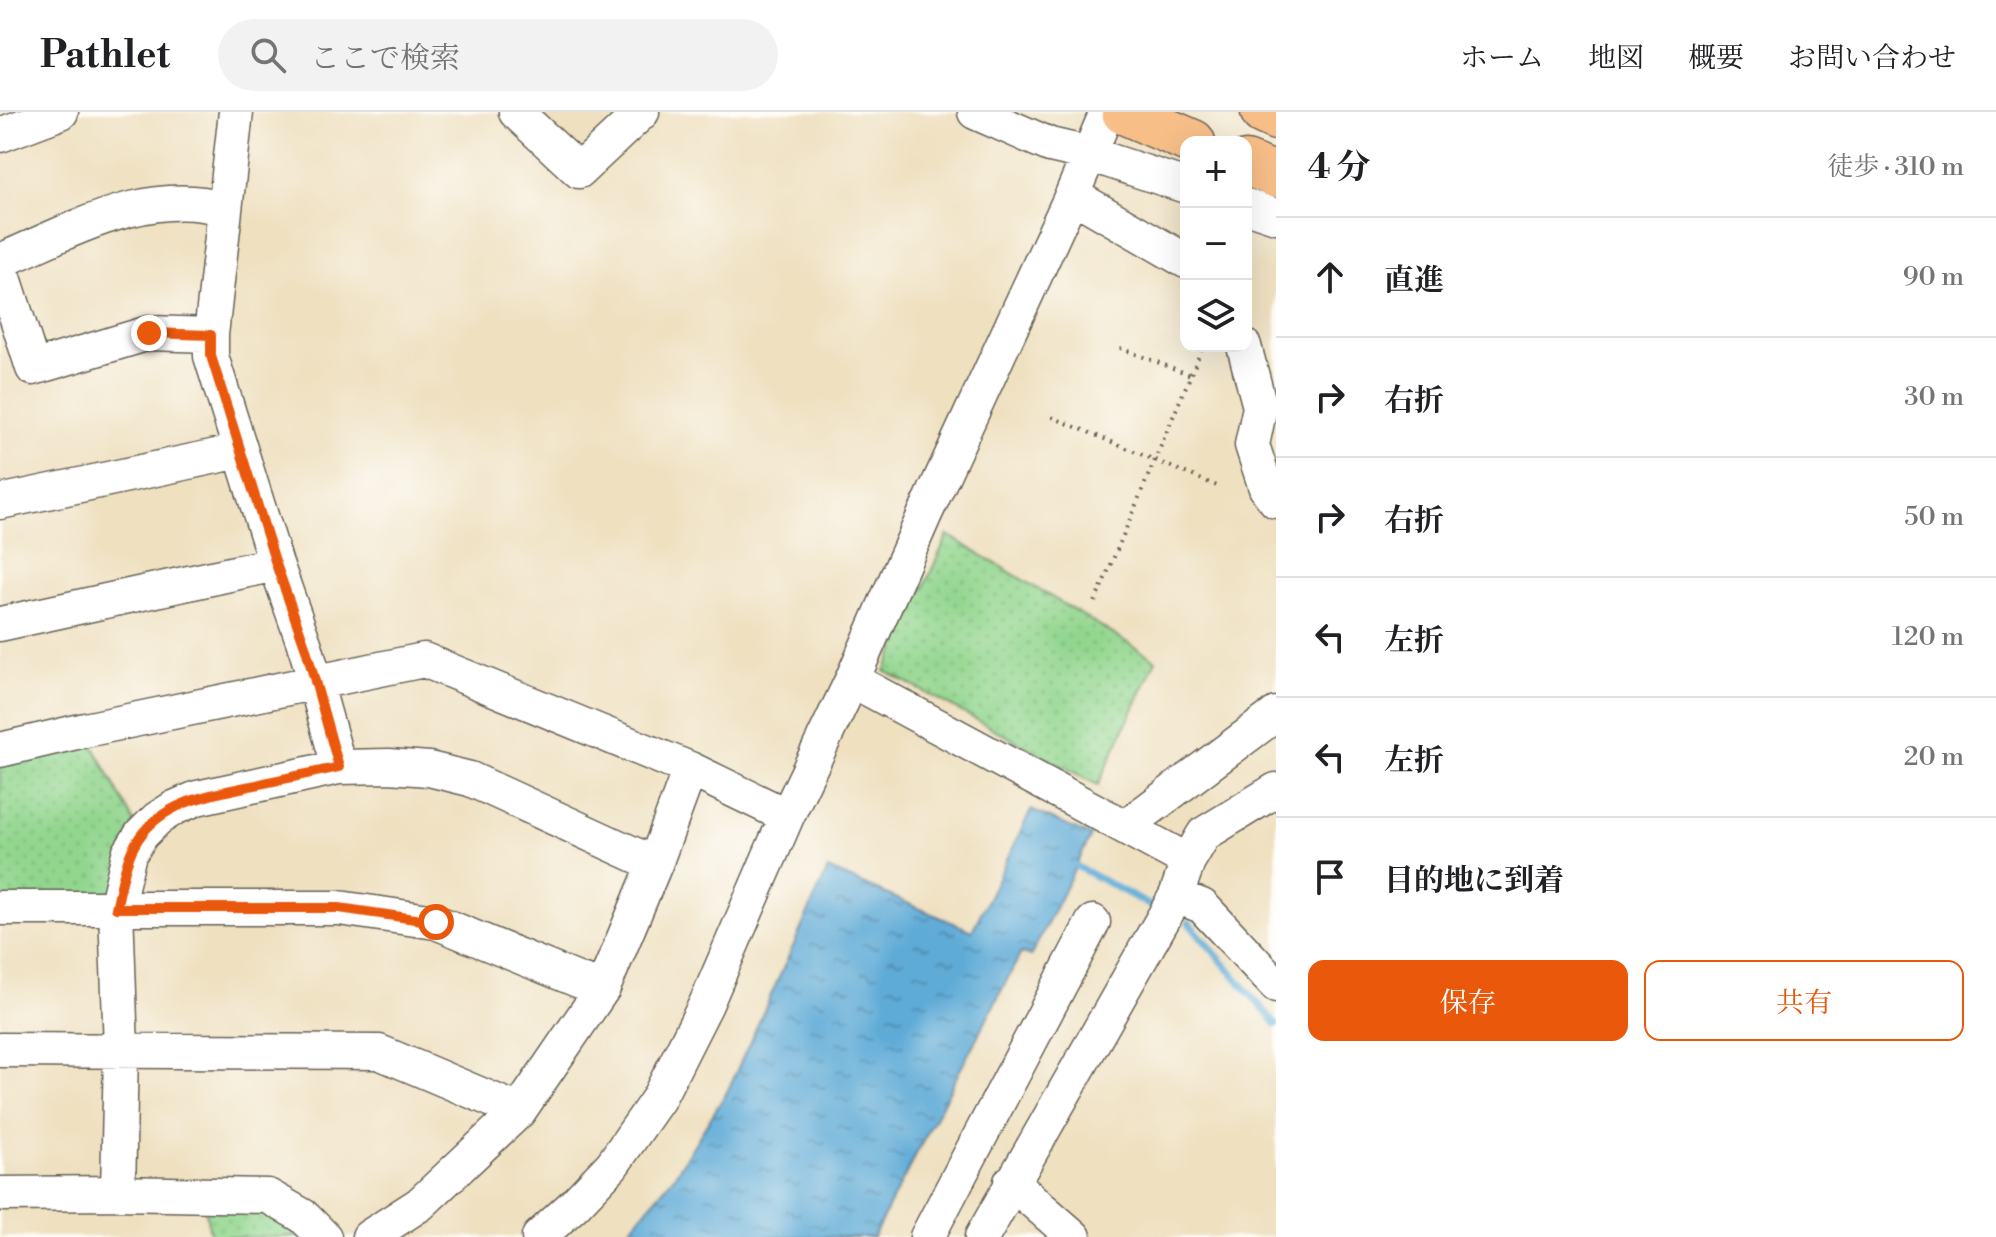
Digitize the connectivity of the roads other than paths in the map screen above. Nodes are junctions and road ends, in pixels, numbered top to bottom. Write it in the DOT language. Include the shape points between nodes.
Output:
graph roads {
  1 [pos="61,112"];
  2 [pos="236,112"];
  3 [pos="516,112"];
  4 [pos="642,112"];
  5 [pos="975,112"];
  6 [pos="1263,112"];
  7 [pos="1111,115"];
  8 [pos="1276,118"];
  9 [pos="0,135"];
  10 [pos="1180,138"];
  11 [pos="1089,154"];
  12 [pos="1252,165"];
  13 [pos="1276,175"];
  14 [pos="1180,184"];
  15 [pos="1072,195"];
  16 [pos="1252,208"];
  17 [pos="225,209"];
  18 [pos="1276,216"];
  19 [pos="1180,258"];
  20 [pos="0,263"];
  21 [pos="211,335"];
  22 [pos="1246,352"];
  23 [pos="240,451"];
  24 [pos="1276,501"];
  25 [pos="0,502"];
  26 [pos="276,564"];
  27 [pos="0,624"];
  28 [pos="852,680"];
  29 [pos="314,683"];
  30 [pos="1276,714"];
  31 [pos="0,750"];
  32 [pos="339,767"];
  33 [pos="690,769"];
  34 [pos="1276,790"];
  35 [pos="787,816"];
  36 [pos="1125,827"];
  37 [pos="1188,861"];
  38 [pos="655,864"];
  39 [pos="1176,896"];
  40 [pos="0,908"];
  41 [pos="116,908"];
  42 [pos="1093,922"];
  43 [pos="1276,985"];
  44 [pos="603,988"];
  45 [pos="0,1050"];
  46 [pos="121,1050"];
  47 [pos="519,1111"];
  48 [pos="1011,1182"];
  49 [pos="118,1193"];
  50 [pos="0,1194"];
  51 [pos="324,1237"];
  52 [pos="369,1237"];
  53 [pos="539,1237"];
  54 [pos="927,1237"];
  55 [pos="982,1237"];
  56 [pos="1074,1237"];
  1 -- 9 [label="street"];
  2 -- 17 [label="street"];
  3 -- 4 [label="street" via="579,171"];
  5 -- 11 [label="street" via="1050,145"];
  6 -- 8 [label="highway"];
  7 -- 10 [label="highway"];
  7 -- 11 [label="street"];
  11 -- 14 [label="street"];
  11 -- 15 [label="street"];
  12 -- 13 [label="highway"];
  15 -- 19 [label="street"];
  15 -- 28 [label="street"];
  16 -- 18 [label="street"];
  17 -- 20 [label="street" via="163,202 107,216"];
  17 -- 21 [label="street"];
  20 -- 21 [label="street" via="33,368 149,333"];
  21 -- 23 [label="street" via="211,356"];
  22 -- 24 [label="street" via="1260,407 1252,445 1266,488"];
  23 -- 25 [label="street"];
  23 -- 26 [label="street"];
  26 -- 27 [label="street"];
  26 -- 29 [label="street"];
  28 -- 35 [label="street"];
  28 -- 36 [label="street"];
  29 -- 31 [label="street"];
  29 -- 32 [label="street"];
  29 -- 33 [label="street" via="424,660"];
  30 -- 36 [label="street"];
  32 -- 38 [label="street" via="429,769 470,779"];
  32 -- 41 [label="street" via="197,798 166,814 141,835 129,854"];
  33 -- 35 [label="street"];
  33 -- 38 [label="street"];
  34 -- 37 [label="street" via="1204,834"];
  35 -- 53 [label="street" via="706,1004 658,1099 612,1165"];
  36 -- 37 [label="street"];
  37 -- 39 [label="street"];
  38 -- 44 [label="street"];
  39 -- 43 [label="street" via="1202,906"];
  39 -- 48 [label="street"];
  40 -- 41 [label="street"];
  41 -- 44 [label="street" via="339,908 436,922"];
  41 -- 46 [label="street"];
  42 -- 54 [label="street"];
  44 -- 47 [label="street"];
  45 -- 46 [label="street"];
  46 -- 47 [label="street" via="379,1052"];
  46 -- 49 [label="street"];
  47 -- 52 [label="street" via="420,1204"];
  48 -- 55 [label="street"];
  48 -- 56 [label="street"];
  49 -- 50 [label="street"];
  49 -- 51 [label="street" via="268,1196 303,1216"];
}
